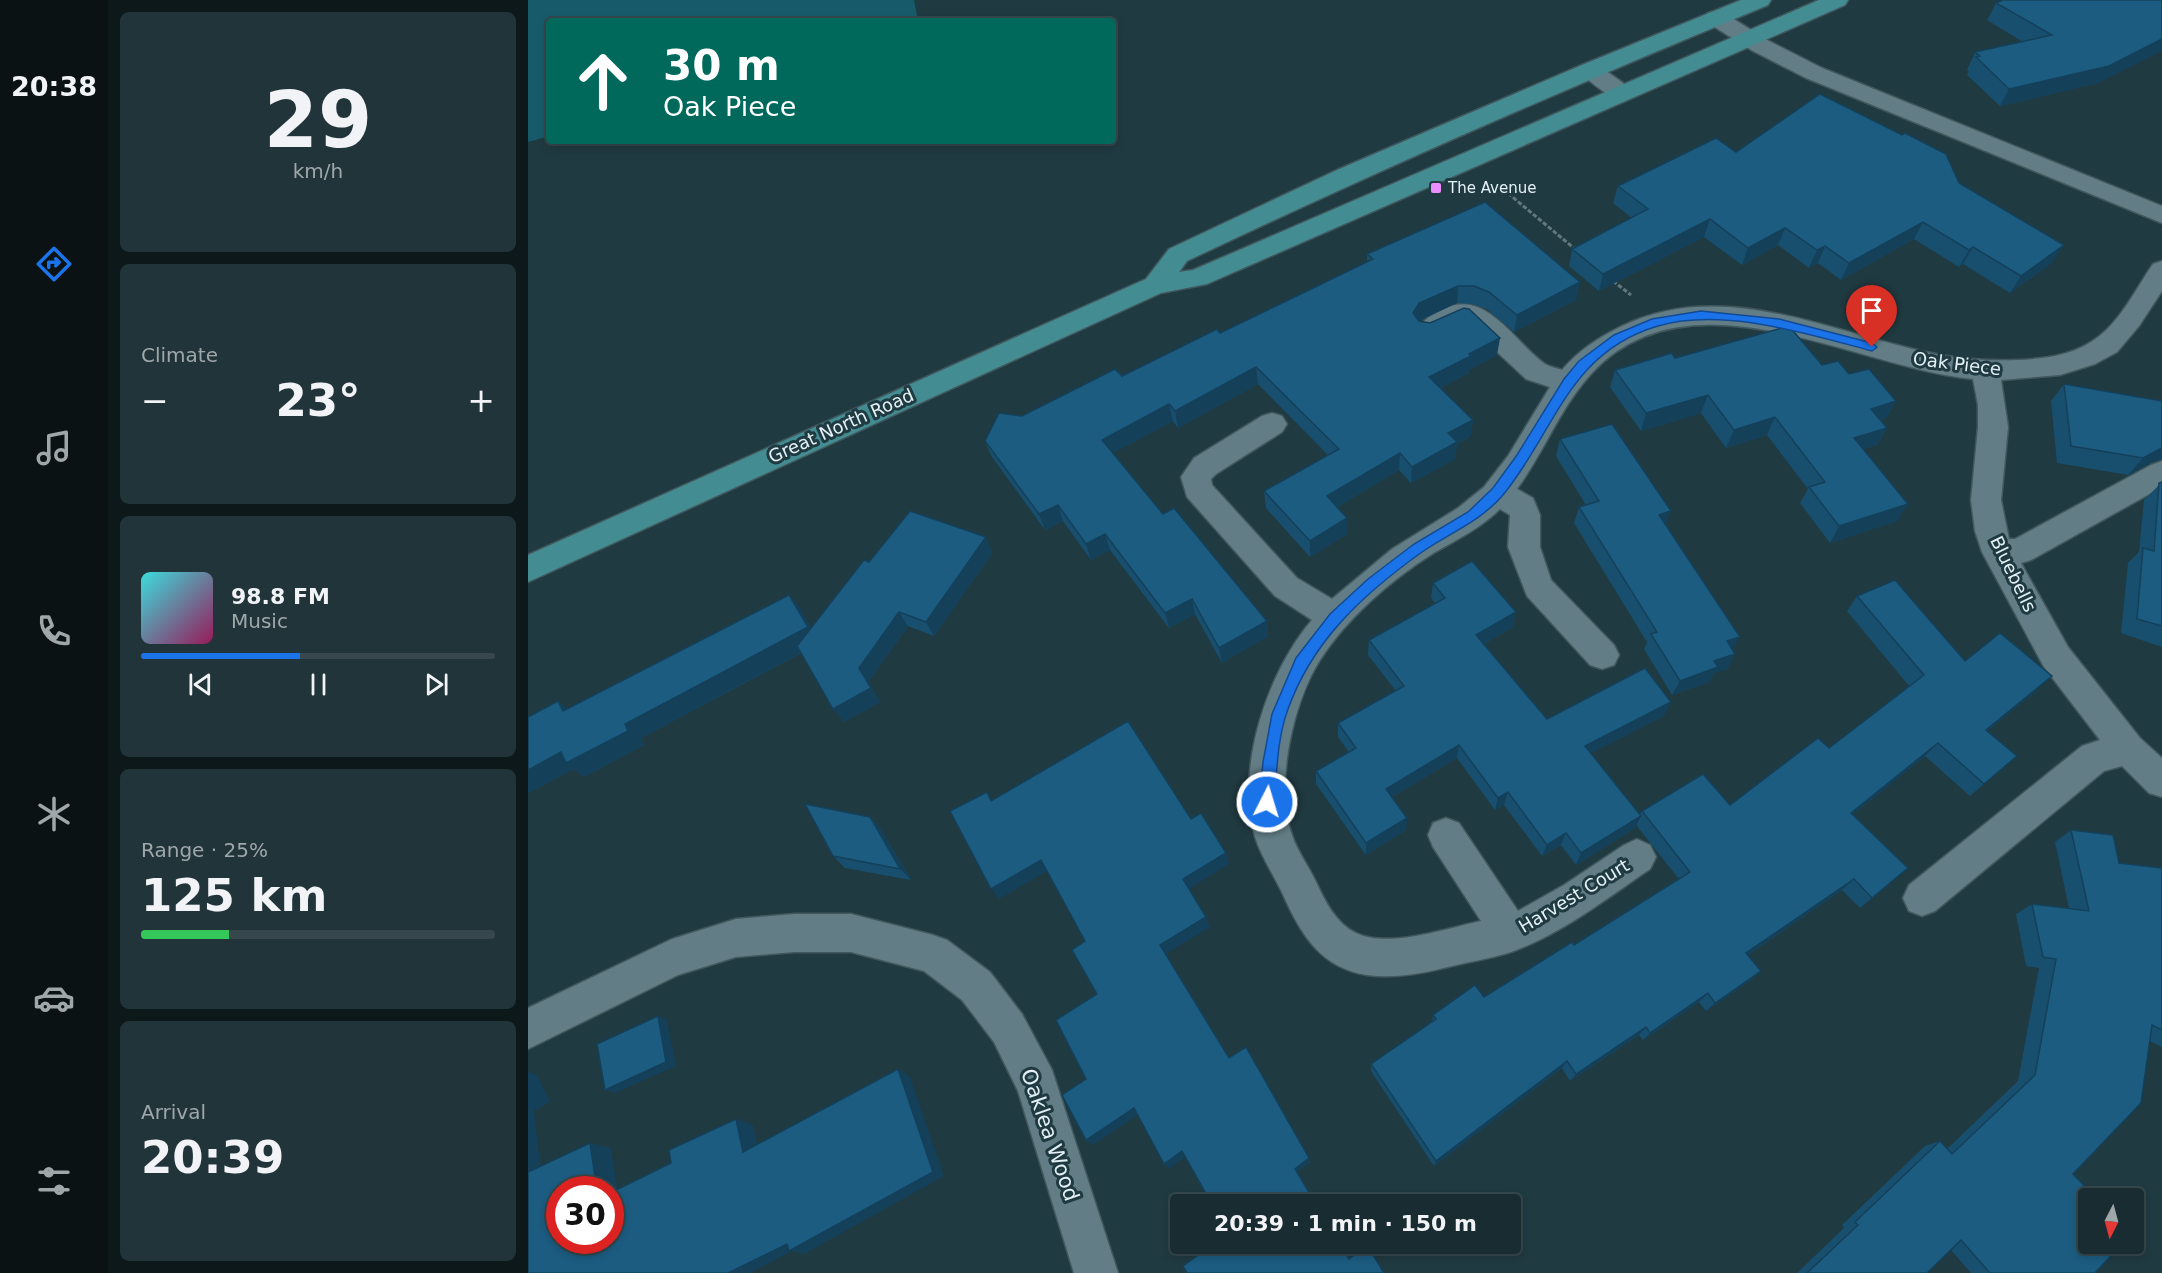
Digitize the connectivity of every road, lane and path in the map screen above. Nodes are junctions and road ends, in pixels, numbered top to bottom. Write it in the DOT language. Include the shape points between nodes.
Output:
graph roads {
  1 [pos="1760,0"];
  2 [pos="1837,0"];
  3 [pos="1716,18"];
  4 [pos="1749,38"];
  5 [pos="1590,70"];
  6 [pos="1622,93"];
  7 [pos="1447,170"];
  8 [pos="2162,215"];
  9 [pos="1578,251"];
  10 [pos="2162,270"];
  11 [pos="1605,274"];
  12 [pos="1155,285"];
  13 [pos="1656,322"];
  14 [pos="1428,329"];
  15 [pos="1985,370"];
  16 [pos="1568,382"];
  17 [pos="1272,424"];
  18 [pos="2162,473"];
  19 [pos="1498,492"];
  20 [pos="1998,552"];
  21 [pos="528,569"];
  22 [pos="1335,618"];
  23 [pos="1602,655"];
  24 [pos="2128,749"];
  25 [pos="2162,781"];
  26 [pos="1446,835"];
  27 [pos="1637,857"];
  28 [pos="1922,898"];
  29 [pos="1511,933"];
  30 [pos="528,1029"];
  31 [pos="1096,1273"];
  1 -- 3 [label="main road"];
  2 -- 4 [label="main road"];
  3 -- 4 [label="street"];
  3 -- 5 [label="main road"];
  4 -- 6 [label="main road"];
  4 -- 8 [label="street" via="1814,73"];
  5 -- 6 [label="street"];
  5 -- 12 [label="main road" via="1346,176 1178,255"];
  6 -- 7 [label="main road"];
  7 -- 9 [label="path" via="1461,182 1485,174"];
  7 -- 12 [label="main road" via="1198,278"];
  10 -- 15 [label="street, Oak Piece" via="2121,328 2097,351 2054,367"];
  11 -- 13 [label="path"];
  12 -- 21 [label="main road, Great North Road"];
  13 -- 15 [label="street, Oak Piece" via="1701,315 1779,323 1912,359"];
  13 -- 16 [label="street, Oak Piece" via="1618,338 1583,364"];
  14 -- 16 [label="street" via="1459,314 1477,317 1536,372"];
  15 -- 20 [label="street, Bluebells" via="1993,427 1986,500"];
  16 -- 19 [label="street, Oak Piece"];
  17 -- 22 [label="street" via="1205,466 1196,477 1198,489 1286,587"];
  18 -- 20 [label="street" via="2020,551"];
  19 -- 22 [label="street, Oak Piece" via="1473,516 1418,548 1382,575"];
  19 -- 23 [label="street" via="1522,507 1524,548 1538,587"];
  20 -- 24 [label="street, Bluebells" via="2056,657"];
  22 -- 29 [label="street, Harvest Court" via="1301,662 1279,714 1267,802 1274,838 1317,922 1333,941 1350,951 1376,957 1417,956"];
  24 -- 25 [label="street, Bluebells"];
  24 -- 28 [label="street" via="2094,757"];
  26 -- 29 [label="street"];
  27 -- 29 [label="street, Harvest Court" via="1550,914"];
  30 -- 31 [label="street, Oaklea Wood" via="672,958 736,938 851,933 933,954 976,986 1008,1028 1037,1085"];
}
